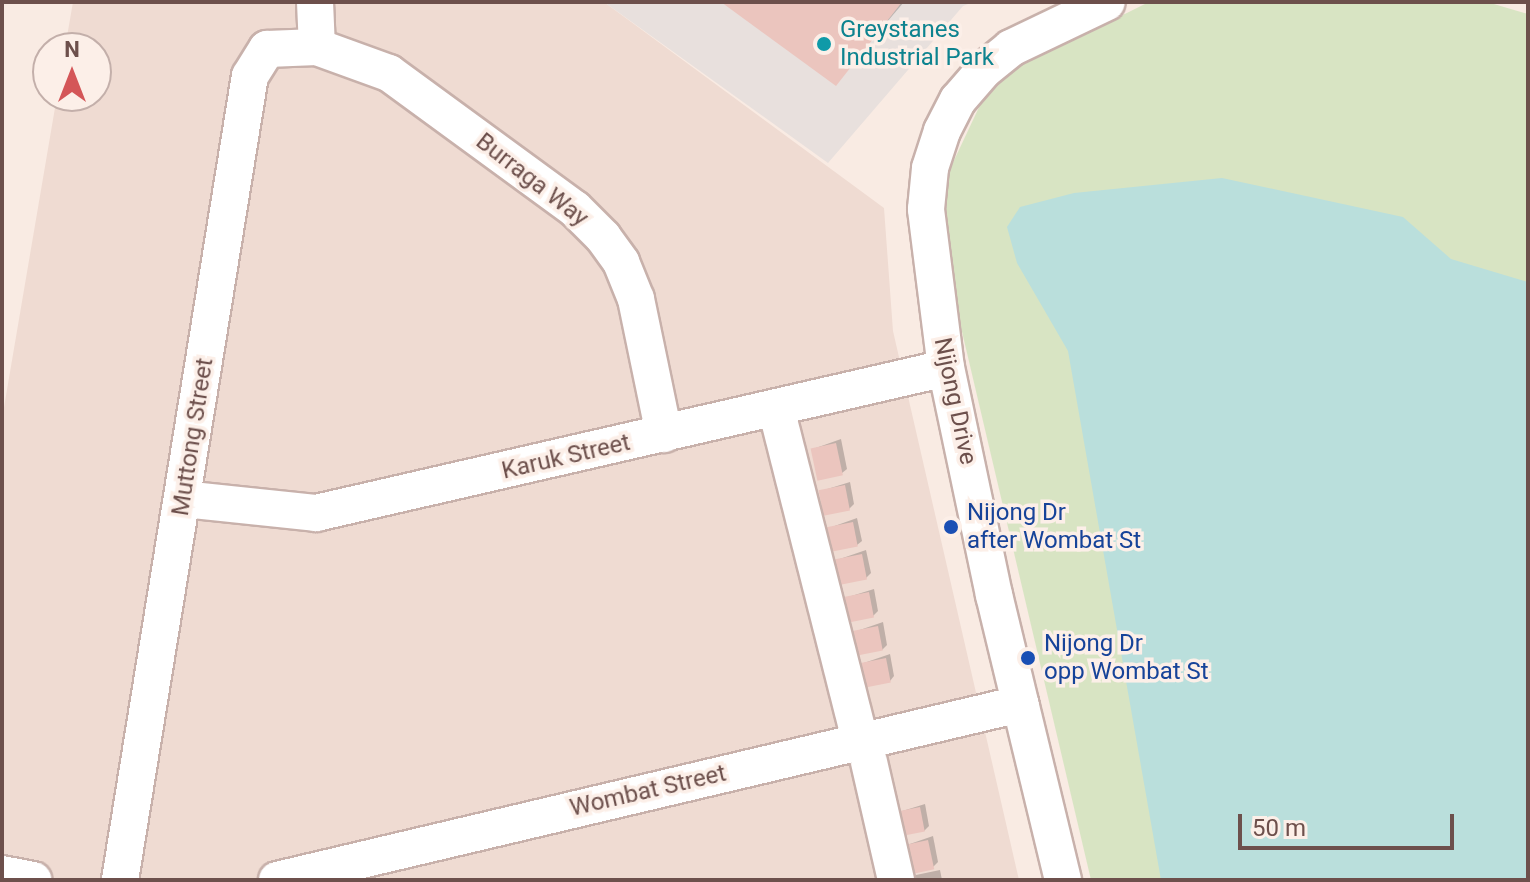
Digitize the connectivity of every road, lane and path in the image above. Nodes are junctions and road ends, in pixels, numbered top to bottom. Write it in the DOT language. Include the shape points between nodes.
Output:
graph roads {
  1 [pos="315,2"];
  2 [pos="1107,2"];
  3 [pos="317,47"];
  4 [pos="946,368"];
  5 [pos="776,408"];
  6 [pos="664,434"];
  7 [pos="183,499"];
  8 [pos="1023,715"];
  9 [pos="864,751"];
  10 [pos="2,874"];
  11 [pos="33,880"];
  12 [pos="120,880"];
  13 [pos="277,880"];
  14 [pos="372,880"];
  15 [pos="896,880"];
  16 [pos="1063,880"];
  1 -- 3 [label="street"];
  2 -- 4 [label="street, Nijong Drive" via="1011,48 958,100 942,131 930,168 926,209"];
  3 -- 6 [label="street, Burraga Way" via="389,73 575,209 603,237 621,262 636,299"];
  3 -- 7 [label="street, Muttong Street" via="267,49 250,76"];
  4 -- 5 [label="street, Karuk Street"];
  4 -- 8 [label="street, Nijong Drive"];
  5 -- 6 [label="street, Karuk Street"];
  5 -- 9 [label="street"];
  6 -- 7 [label="street, Karuk Street" via="316,513"];
  7 -- 12 [label="street, Muttong Street"];
  8 -- 9 [label="street, Wombat Street"];
  8 -- 16 [label="street, Nijong Drive"];
  9 -- 13 [label="street, Wombat Street"];
  9 -- 14 [label="street, Wombat Street"];
  9 -- 15 [label="street"];
  10 -- 11 [label="street"];
}
